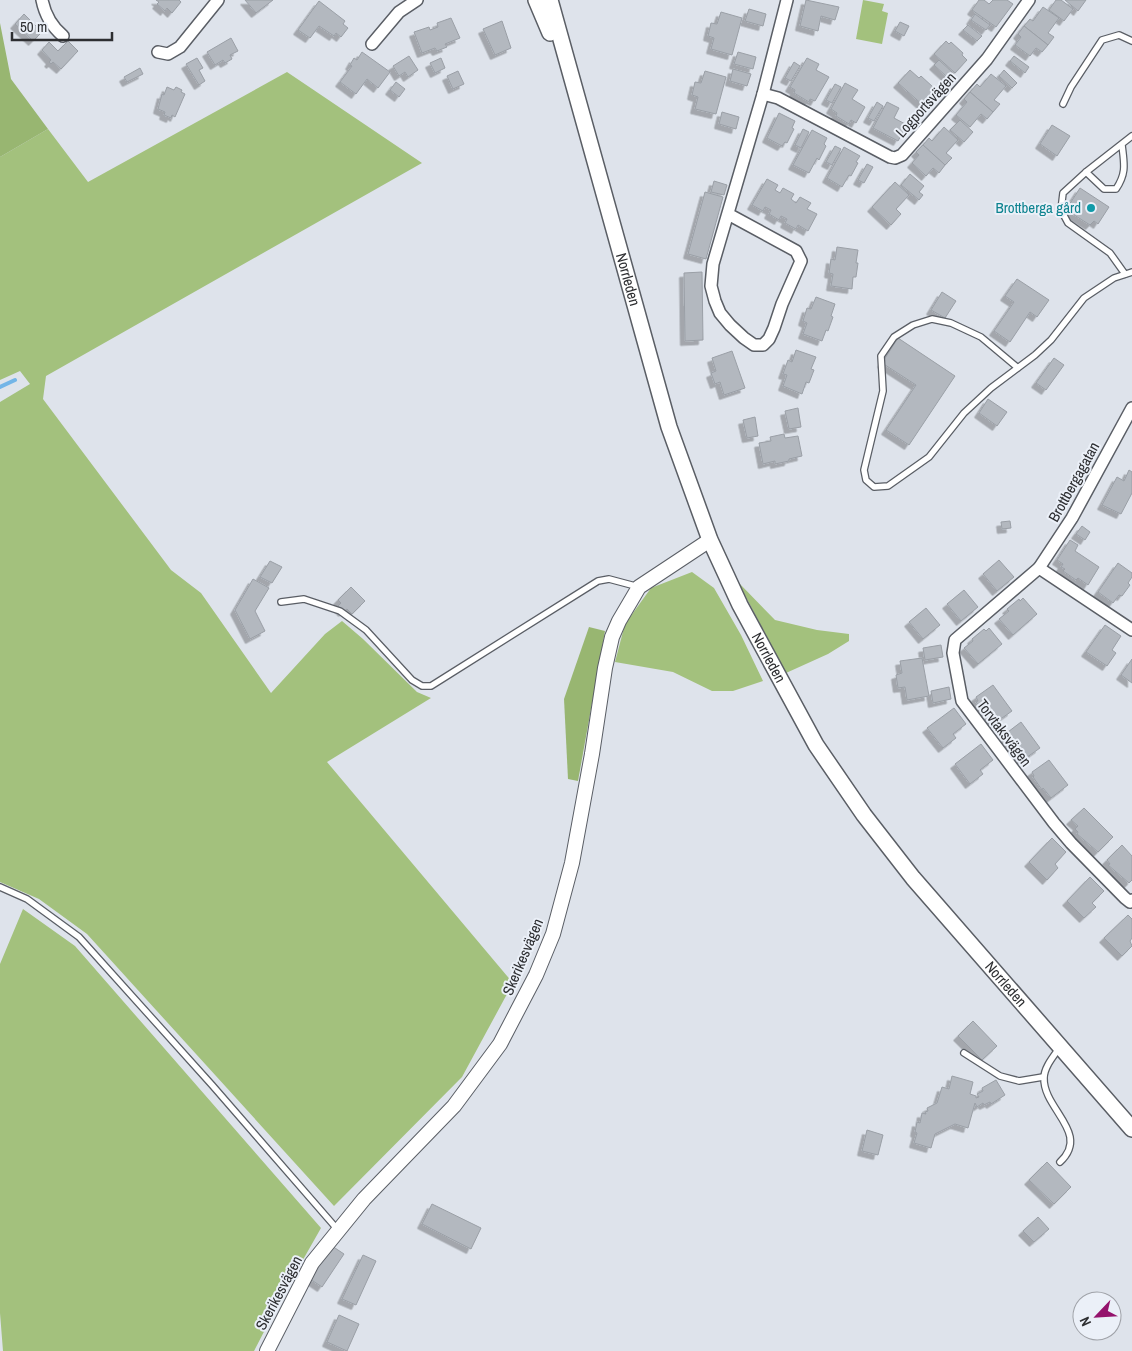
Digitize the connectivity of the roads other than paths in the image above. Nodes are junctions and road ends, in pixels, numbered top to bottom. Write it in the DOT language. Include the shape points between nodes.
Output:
graph roads {
  1 [pos="42,0"];
  2 [pos="218,0"];
  3 [pos="417,0"];
  4 [pos="536,0"];
  5 [pos="550,0"];
  6 [pos="787,0"];
  7 [pos="1030,0"];
  8 [pos="63,36"];
  9 [pos="1132,41"];
  10 [pos="372,44"];
  11 [pos="158,52"];
  12 [pos="764,94"];
  13 [pos="576,95"];
  14 [pos="1063,104"];
  15 [pos="1132,136"];
  16 [pos="1122,145"];
  17 [pos="1086,172"];
  18 [pos="728,214"];
  19 [pos="1132,272"];
  20 [pos="1124,274"];
  21 [pos="1018,368"];
  22 [pos="1132,408"];
  23 [pos="710,540"];
  24 [pos="1039,568"];
  25 [pos="639,587"];
  26 [pos="281,602"];
  27 [pos="1132,630"];
  28 [pos="0,887"];
  29 [pos="1132,900"];
  30 [pos="1060,1047"];
  31 [pos="964,1053"];
  32 [pos="1043,1077"];
  33 [pos="1132,1129"];
  34 [pos="1060,1162"];
  35 [pos="338,1230"];
  36 [pos="267,1351"];
  1 -- 8 [label="street" via="49,21"];
  2 -- 11 [label="street" via="180,47 168,54"];
  3 -- 10 [label="street" via="399,12"];
  4 -- 13 [label="main road, Norrleden"];
  5 -- 13 [label="main road, Norrleden"];
  6 -- 12 [label="street"];
  7 -- 12 [label="street, Logportsvägen" via="987,59 902,155 895,158 786,101"];
  9 -- 14 [label="lane" via="1119,35 1102,40"];
  12 -- 18 [label="street"];
  13 -- 23 [label="main road, Norrleden" via="669,427"];
  15 -- 16 [label="lane"];
  16 -- 17 [label="lane"];
  16 -- 17 [label="lane" via="1125,166 1116,189 1104,189"];
  17 -- 20 [label="lane" via="1063,193 1061,210 1068,223 1110,253"];
  18 -- 18 [label="street" via="713,264 711,286 714,301 730,325 754,345 762,345 769,339 801,261 796,252"];
  19 -- 20 [label="lane"];
  20 -- 21 [label="lane" via="1102,284 1084,298 1051,340"];
  21 -- 21 [label="lane" via="964,413 929,457 888,486 874,487 866,480 864,470 883,390 881,356 894,337 913,324 932,320 951,323 981,337"];
  22 -- 24 [label="street, Brottbergagatan" via="1072,518"];
  23 -- 25 [label="street, Skerikesvägen"];
  23 -- 30 [label="main road, Norrleden" via="740,606 833,771 913,878"];
  24 -- 27 [label="street"];
  24 -- 29 [label="street, Torvtaksvägen" via="955,640 952,652 962,701 1065,836 1130,902"];
  25 -- 26 [label="lane" via="609,579 598,581 431,686 422,686 412,680 366,630 340,612 304,599"];
  25 -- 35 [label="street, Skerikesvägen" via="612,637 572,863 553,934 536,975 500,1044 476,1078 454,1106"];
  28 -- 35 [label="lane" via="27,899 79,937"];
  30 -- 32 [label="lane"];
  30 -- 33 [label="main road, Norrleden"];
  31 -- 32 [label="lane" via="1000,1076 1019,1081"];
  32 -- 34 [label="lane" via="1048,1096 1069,1132 1070,1150"];
  35 -- 36 [label="street, Skerikesvägen" via="312,1263"];
}
